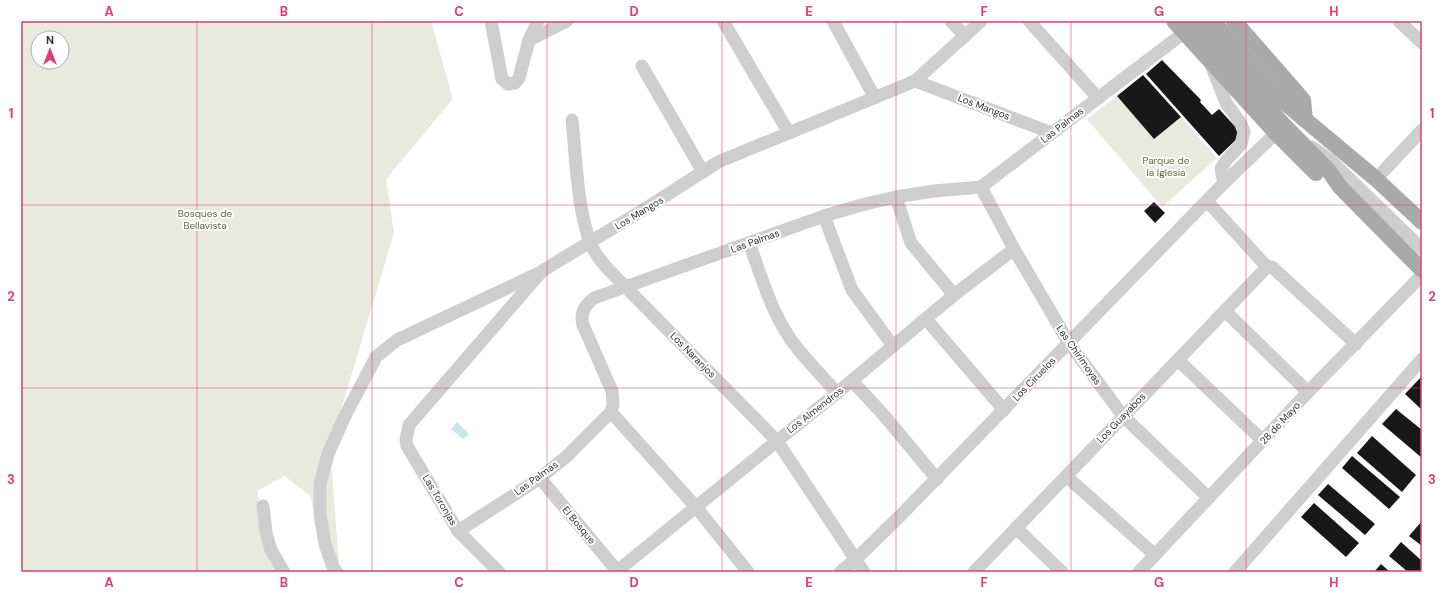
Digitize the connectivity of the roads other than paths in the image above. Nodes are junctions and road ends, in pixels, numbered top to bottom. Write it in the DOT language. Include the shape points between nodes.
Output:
graph roads {
  1 [pos="491,21"];
  2 [pos="538,21"];
  3 [pos="566,21"];
  4 [pos="723,21"];
  5 [pos="833,21"];
  6 [pos="951,21"];
  7 [pos="982,21"];
  8 [pos="1029,21"];
  9 [pos="1213,21"];
  10 [pos="1234,21"];
  11 [pos="1400,21"];
  12 [pos="1184,25"];
  13 [pos="965,36"];
  14 [pos="529,40"];
  15 [pos="1422,43"];
  16 [pos="1209,59"];
  17 [pos="642,66"];
  18 [pos="915,81"];
  19 [pos="875,98"];
  20 [pos="1098,98"];
  21 [pos="572,120"];
  22 [pos="1305,120"];
  23 [pos="1278,127"];
  24 [pos="1422,130"];
  25 [pos="788,133"];
  26 [pos="1052,133"];
  27 [pos="1293,133"];
  28 [pos="703,172"];
  29 [pos="1376,179"];
  30 [pos="1224,183"];
  31 [pos="1340,187"];
  32 [pos="981,188"];
  33 [pos="896,197"];
  34 [pos="1206,201"];
  35 [pos="824,216"];
  36 [pos="1422,222"];
  37 [pos="590,242"];
  38 [pos="749,243"];
  39 [pos="1014,249"];
  40 [pos="1422,249"];
  41 [pos="1268,266"];
  42 [pos="1422,270"];
  43 [pos="542,271"];
  44 [pos="1422,275"];
  45 [pos="626,287"];
  46 [pos="954,295"];
  47 [pos="1225,311"];
  48 [pos="926,319"];
  49 [pos="1069,343"];
  50 [pos="1356,344"];
  51 [pos="893,346"];
  52 [pos="1422,359"];
  53 [pos="1178,360"];
  54 [pos="852,380"];
  55 [pos="1308,392"];
  56 [pos="837,393"];
  57 [pos="1004,410"];
  58 [pos="611,412"];
  59 [pos="1123,416"];
  60 [pos="415,418"];
  61 [pos="777,441"];
  62 [pos="1263,441"];
  63 [pos="1066,476"];
  64 [pos="540,478"];
  65 [pos="937,479"];
  66 [pos="1209,498"];
  67 [pos="263,506"];
  68 [pos="696,507"];
  69 [pos="1016,528"];
  70 [pos="458,531"];
  71 [pos="1154,555"];
  72 [pos="855,560"];
  73 [pos="284,572"];
  74 [pos="337,572"];
  75 [pos="499,572"];
  76 [pos="617,572"];
  77 [pos="748,572"];
  78 [pos="840,572"];
  79 [pos="864,572"];
  80 [pos="974,572"];
  81 [pos="1062,572"];
  82 [pos="1139,572"];
  83 [pos="1235,572"];
  1 -- 14 [label="street" via="502,79 508,84 515,83 519,78"];
  2 -- 14 [label="street"];
  3 -- 14 [label="street"];
  4 -- 25 [label="street"];
  5 -- 19 [label="street"];
  6 -- 13 [label="street"];
  7 -- 13 [label="street, Los Mangos"];
  8 -- 20 [label="street"];
  9 -- 22 [label="main road" via="1284,102"];
  10 -- 22 [label="main road" via="1303,100"];
  11 -- 15 [label="street"];
  12 -- 16 [label="main road"];
  12 -- 20 [label="street, Las Palmas" via="1153,57"];
  12 -- 23 [label="main road"];
  13 -- 18 [label="street, Los Mangos"];
  16 -- 23 [label="main road"];
  16 -- 30 [label="street" via="1226,103 1244,132 1242,144 1221,169"];
  17 -- 28 [label="street"];
  18 -- 19 [label="street, Los Mangos"];
  18 -- 26 [label="street, Los Mangos"];
  19 -- 25 [label="street, Los Mangos"];
  20 -- 26 [label="street, Las Palmas"];
  21 -- 37 [label="street, Los Naranjos" via="580,200"];
  22 -- 29 [label="main road"];
  23 -- 27 [label="main road"];
  23 -- 30 [label="street, Los Ciruelos"];
  23 -- 31 [label="main road" via="1320,177"];
  24 -- 29 [label="street"];
  25 -- 28 [label="street, Los Mangos" via="718,162"];
  26 -- 32 [label="street, Las Palmas"];
  27 -- 31 [label="main road" via="1329,171"];
  27 -- 40 [label="street" via="1329,159"];
  28 -- 37 [label="street, Los Mangos"];
  29 -- 36 [label="main road"];
  30 -- 34 [label="street, Los Ciruelos"];
  31 -- 42 [label="main road"];
  32 -- 33 [label="street, Las Palmas"];
  32 -- 39 [label="street, Las Chirimoyas"];
  33 -- 35 [label="street, Las Palmas"];
  33 -- 46 [label="street" via="911,243"];
  34 -- 41 [label="street"];
  34 -- 49 [label="street, Los Ciruelos"];
  35 -- 38 [label="street, Las Palmas"];
  35 -- 51 [label="street" via="852,290"];
  37 -- 43 [label="street, Los Mangos"];
  37 -- 45 [label="street, Los Naranjos" via="596,255"];
  38 -- 45 [label="street, Las Palmas"];
  38 -- 56 [label="street" via="784,328 797,349"];
  39 -- 46 [label="street, Los Almendros"];
  39 -- 49 [label="street, Las Chirimoyas"];
  41 -- 47 [label="street, Los Guayabos"];
  41 -- 50 [label="street"];
  43 -- 60 [label="street, Los Mangos"];
  43 -- 74 [label="street" via="397,340 376,357 328,454 320,484 320,514 325,544"];
  44 -- 50 [label="street, 28 de Mayo"];
  45 -- 58 [label="street, Las Palmas" via="594,298 586,304 581,318 612,391"];
  45 -- 61 [label="street, Los Naranjos"];
  46 -- 48 [label="street, Los Almendros"];
  47 -- 53 [label="street, Los Guayabos"];
  47 -- 55 [label="street"];
  48 -- 51 [label="street, Los Almendros"];
  48 -- 57 [label="street"];
  49 -- 57 [label="street, Los Ciruelos"];
  49 -- 59 [label="street, Las Chirimoyas"];
  50 -- 55 [label="street, 28 de Mayo"];
  51 -- 54 [label="street, Los Almendros"];
  52 -- 83 [label="street"];
  53 -- 59 [label="street, Los Guayabos"];
  53 -- 62 [label="street"];
  54 -- 56 [label="street, Los Almendros"];
  54 -- 65 [label="street"];
  55 -- 62 [label="street, 28 de Mayo"];
  56 -- 61 [label="street, Los Almendros"];
  57 -- 65 [label="street, Los Ciruelos"];
  58 -- 64 [label="street, Las Palmas" via="567,456"];
  58 -- 68 [label="street"];
  59 -- 63 [label="street, Los Guayabos"];
  59 -- 66 [label="street, Las Chirimoyas"];
  60 -- 70 [label="street, Las Toronjas" via="409,425 407,446"];
  61 -- 68 [label="street, Los Almendros"];
  61 -- 72 [label="street, Los Naranjos"];
  62 -- 66 [label="street, 28 de Mayo"];
  63 -- 69 [label="street, Los Guayabos"];
  63 -- 71 [label="street"];
  64 -- 70 [label="street, Las Palmas"];
  64 -- 76 [label="street, El Bosque"];
  65 -- 72 [label="street, Los Ciruelos"];
  66 -- 71 [label="street, 28 de Mayo"];
  67 -- 73 [label="street" via="271,550"];
  68 -- 76 [label="street, Los Almendros"];
  68 -- 77 [label="street"];
  69 -- 80 [label="street, Los Guayabos"];
  69 -- 81 [label="street"];
  70 -- 75 [label="street, Las Toronjas"];
  71 -- 82 [label="street, 28 de Mayo"];
  72 -- 78 [label="street, Los Ciruelos"];
  72 -- 79 [label="street, Los Naranjos"];
}
